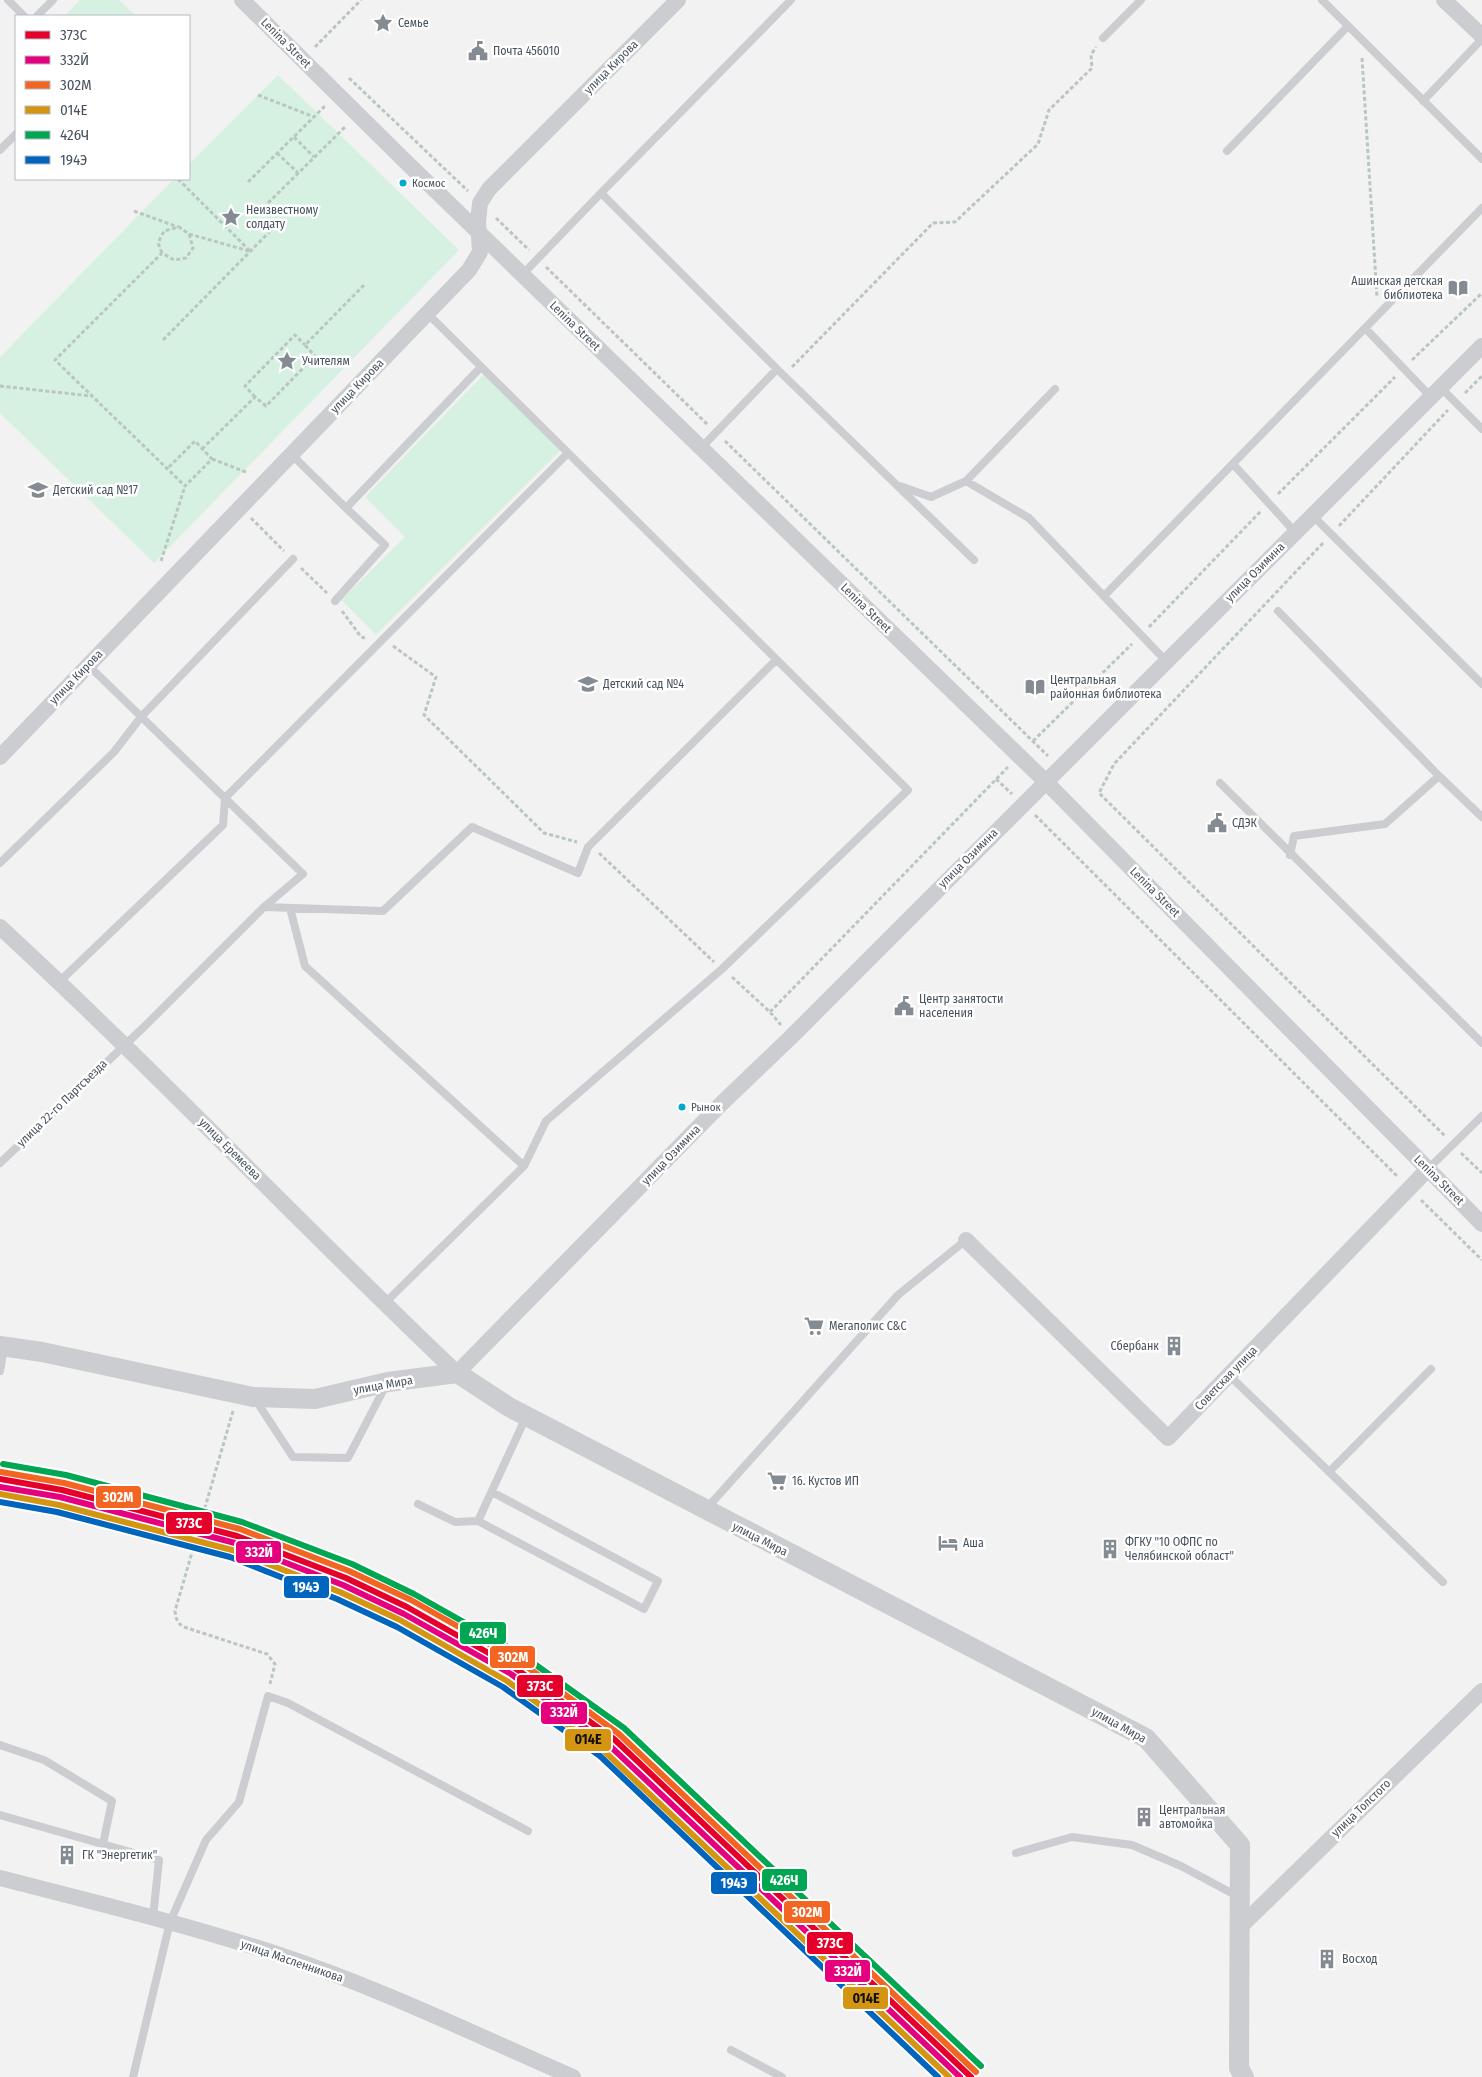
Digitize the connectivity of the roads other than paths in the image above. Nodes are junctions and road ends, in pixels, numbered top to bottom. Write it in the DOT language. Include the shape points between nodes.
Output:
graph roads {
  1 [pos="8,0"];
  2 [pos="52,0"];
  3 [pos="242,0"];
  4 [pos="678,0"];
  5 [pos="790,0"];
  6 [pos="1141,0"];
  7 [pos="1322,0"];
  8 [pos="1444,0"];
  9 [pos="23,15"];
  10 [pos="38,15"];
  11 [pos="1348,26"];
  12 [pos="1103,38"];
  13 [pos="1482,38"];
  14 [pos="1423,100"];
  15 [pos="15,135"];
  16 [pos="0,150"];
  17 [pos="1227,151"];
  18 [pos="1482,159"];
  19 [pos="602,193"];
  20 [pos="1482,208"];
  21 [pos="480,234"];
  22 [pos="522,275"];
  23 [pos="427,313"];
  24 [pos="1365,328"];
  25 [pos="1482,346"];
  26 [pos="481,367"];
  27 [pos="777,369"];
  28 [pos="1055,389"];
  29 [pos="1436,392"];
  30 [pos="1482,429"];
  31 [pos="701,448"];
  32 [pos="568,453"];
  33 [pos="291,454"];
  34 [pos="1233,464"];
  35 [pos="966,481"];
  36 [pos="900,486"];
  37 [pos="346,508"];
  38 [pos="1312,514"];
  39 [pos="1295,532"];
  40 [pos="293,559"];
  41 [pos="974,560"];
  42 [pos="1104,596"];
  43 [pos="335,601"];
  44 [pos="1278,611"];
  45 [pos="776,660"];
  46 [pos="1166,661"];
  47 [pos="88,665"];
  48 [pos="1482,684"];
  49 [pos="141,718"];
  50 [pos="0,756"];
  51 [pos="1439,776"];
  52 [pos="1046,782"];
  53 [pos="1220,782"];
  54 [pos="225,798"];
  55 [pos="1482,817"];
  56 [pos="1290,854"];
  57 [pos="0,863"];
  58 [pos="264,907"];
  59 [pos="290,908"];
  60 [pos="0,928"];
  61 [pos="59,982"];
  62 [pos="1482,1043"];
  63 [pos="124,1044"];
  64 [pos="1482,1116"];
  65 [pos="0,1163"];
  66 [pos="524,1166"];
  67 [pos="1428,1169"];
  68 [pos="1482,1224"];
  69 [pos="966,1240"];
  70 [pos="384,1304"];
  71 [pos="2,1346"];
  72 [pos="1431,1369"];
  73 [pos="0,1371"];
  74 [pos="457,1374"];
  75 [pos="1229,1375"];
  76 [pos="388,1382"];
  77 [pos="246,1396"];
  78 [pos="526,1417"];
  79 [pos="1329,1472"];
  80 [pos="492,1492"];
  81 [pos="418,1504"];
  82 [pos="705,1510"];
  83 [pos="478,1521"];
  84 [pos="1443,1582"];
  85 [pos="1482,1691"];
  86 [pos="0,1745"];
  87 [pos="0,1815"];
  88 [pos="528,1831"];
  89 [pos="103,1844"];
  90 [pos="1016,1852"];
  91 [pos="0,1878"];
  92 [pos="1241,1898"];
  93 [pos="153,1917"];
  94 [pos="170,1922"];
  95 [pos="1241,1926"];
  96 [pos="731,2050"];
  97 [pos="1238,2074"];
  98 [pos="133,2077"];
  99 [pos="573,2077"];
  100 [pos="782,2077"];
  1 -- 9 [label="lane"];
  2 -- 10 [label="lane"];
  3 -- 21 [label="street, Lenina Street"];
  4 -- 21 [label="street, улица Кирова" via="489,189 480,203"];
  5 -- 19 [label="lane"];
  6 -- 12 [label="lane"];
  7 -- 11 [label="lane"];
  8 -- 13 [label="street"];
  11 -- 14 [label="lane"];
  11 -- 17 [label="lane"];
  13 -- 14 [label="lane"];
  14 -- 18 [label="lane"];
  15 -- 16 [label="lane"];
  19 -- 22 [label="lane"];
  19 -- 27 [label="lane"];
  20 -- 24 [label="lane"];
  21 -- 22 [label="street, Lenina Street"];
  21 -- 23 [label="street, улица Кирова" via="480,252 469,270"];
  22 -- 31 [label="street, Lenina Street"];
  23 -- 26 [label="lane"];
  23 -- 33 [label="street, улица Кирова"];
  24 -- 29 [label="lane" via="1404,368"];
  24 -- 34 [label="lane"];
  25 -- 29 [label="street, улица Озимина"];
  26 -- 32 [label="lane"];
  26 -- 37 [label="lane"];
  27 -- 31 [label="lane"];
  27 -- 36 [label="lane"];
  28 -- 35 [label="lane"];
  29 -- 30 [label="lane" via="1456,402"];
  29 -- 38 [label="street, улица Озимина"];
  31 -- 52 [label="street, Lenina Street"];
  32 -- 45 [label="lane"];
  32 -- 54 [label="lane"];
  33 -- 37 [label="lane"];
  33 -- 47 [label="street, улица Кирова"];
  34 -- 39 [label="lane"];
  34 -- 42 [label="lane"];
  35 -- 36 [label="lane" via="931,497"];
  35 -- 42 [label="lane" via="1029,518"];
  36 -- 41 [label="lane"];
  37 -- 43 [label="lane" via="385,545"];
  38 -- 39 [label="street, улица Озимина"];
  38 -- 48 [label="lane"];
  39 -- 46 [label="street, улица Озимина"];
  40 -- 49 [label="lane"];
  42 -- 46 [label="lane"];
  44 -- 51 [label="lane"];
  45 -- 59 [label="lane" via="588,847 578,873 472,827 383,912"];
  45 -- 66 [label="lane" via="908,790 722,969 546,1121"];
  46 -- 52 [label="street, улица Озимина"];
  47 -- 49 [label="lane"];
  47 -- 50 [label="street, улица Кирова"];
  49 -- 54 [label="lane"];
  49 -- 57 [label="lane" via="114,752"];
  51 -- 55 [label="lane"];
  51 -- 56 [label="lane" via="1386,824 1294,836"];
  52 -- 67 [label="street, Lenina Street"];
  52 -- 74 [label="street, улица Озимина" via="721,1104"];
  53 -- 56 [label="lane"];
  54 -- 58 [label="lane, улица 22-го Партсъезда" via="303,874"];
  54 -- 61 [label="lane" via="223,825"];
  56 -- 62 [label="lane"];
  58 -- 59 [label="lane"];
  58 -- 63 [label="lane, улица 22-го Партсъезда"];
  59 -- 66 [label="lane" via="305,966"];
  60 -- 61 [label="street, улица Еремеева"];
  61 -- 63 [label="street, улица Еремеева"];
  63 -- 65 [label="lane, улица 22-го Партсъезда"];
  63 -- 70 [label="street, улица Еремеева"];
  64 -- 67 [label="lane, Советская улица"];
  66 -- 70 [label="lane"];
  67 -- 68 [label="street, Lenina Street"];
  67 -- 75 [label="street, Советская улица"];
  69 -- 75 [label="street, Советская улица" via="1168,1438"];
  69 -- 82 [label="lane" via="898,1295"];
  70 -- 74 [label="street, улица Еремеева"];
  71 -- 73 [label="lane"];
  71 -- 77 [label="street, улица Мира"];
  72 -- 79 [label="lane"];
  74 -- 76 [label="street, улица Мира"];
  74 -- 78 [label="street, улица Мира"];
  75 -- 79 [label="lane"];
  76 -- 77 [label="street, улица Мира" via="315,1399"];
  76 -- 77 [label="lane" via="348,1458 293,1456"];
  78 -- 80 [label="lane"];
  78 -- 82 [label="street, улица Мира"];
  79 -- 84 [label="lane"];
  80 -- 83 [label="lane"];
  80 -- 83 [label="lane" via="658,1580 644,1609"];
  81 -- 83 [label="lane" via="455,1522"];
  82 -- 92 [label="street, улица Мира" via="1146,1738 1240,1845"];
  85 -- 95 [label="street, улица Толстого"];
  86 -- 89 [label="lane" via="44,1760 112,1801"];
  87 -- 89 [label="lane"];
  88 -- 94 [label="lane" via="288,1703 268,1696 239,1802 206,1840"];
  89 -- 93 [label="lane" via="159,1860"];
  90 -- 92 [label="lane" via="1072,1837 1132,1845 1181,1866"];
  91 -- 93 [label="street, улица Масленникова"];
  92 -- 95 [label="street, улица Мира"];
  93 -- 94 [label="street, улица Масленникова"];
  94 -- 98 [label="lane"];
  94 -- 99 [label="street, улица Масленникова" via="281,1956 376,1991"];
  95 -- 97 [label="street, улица Мира"];
  96 -- 100 [label="lane"];
}
